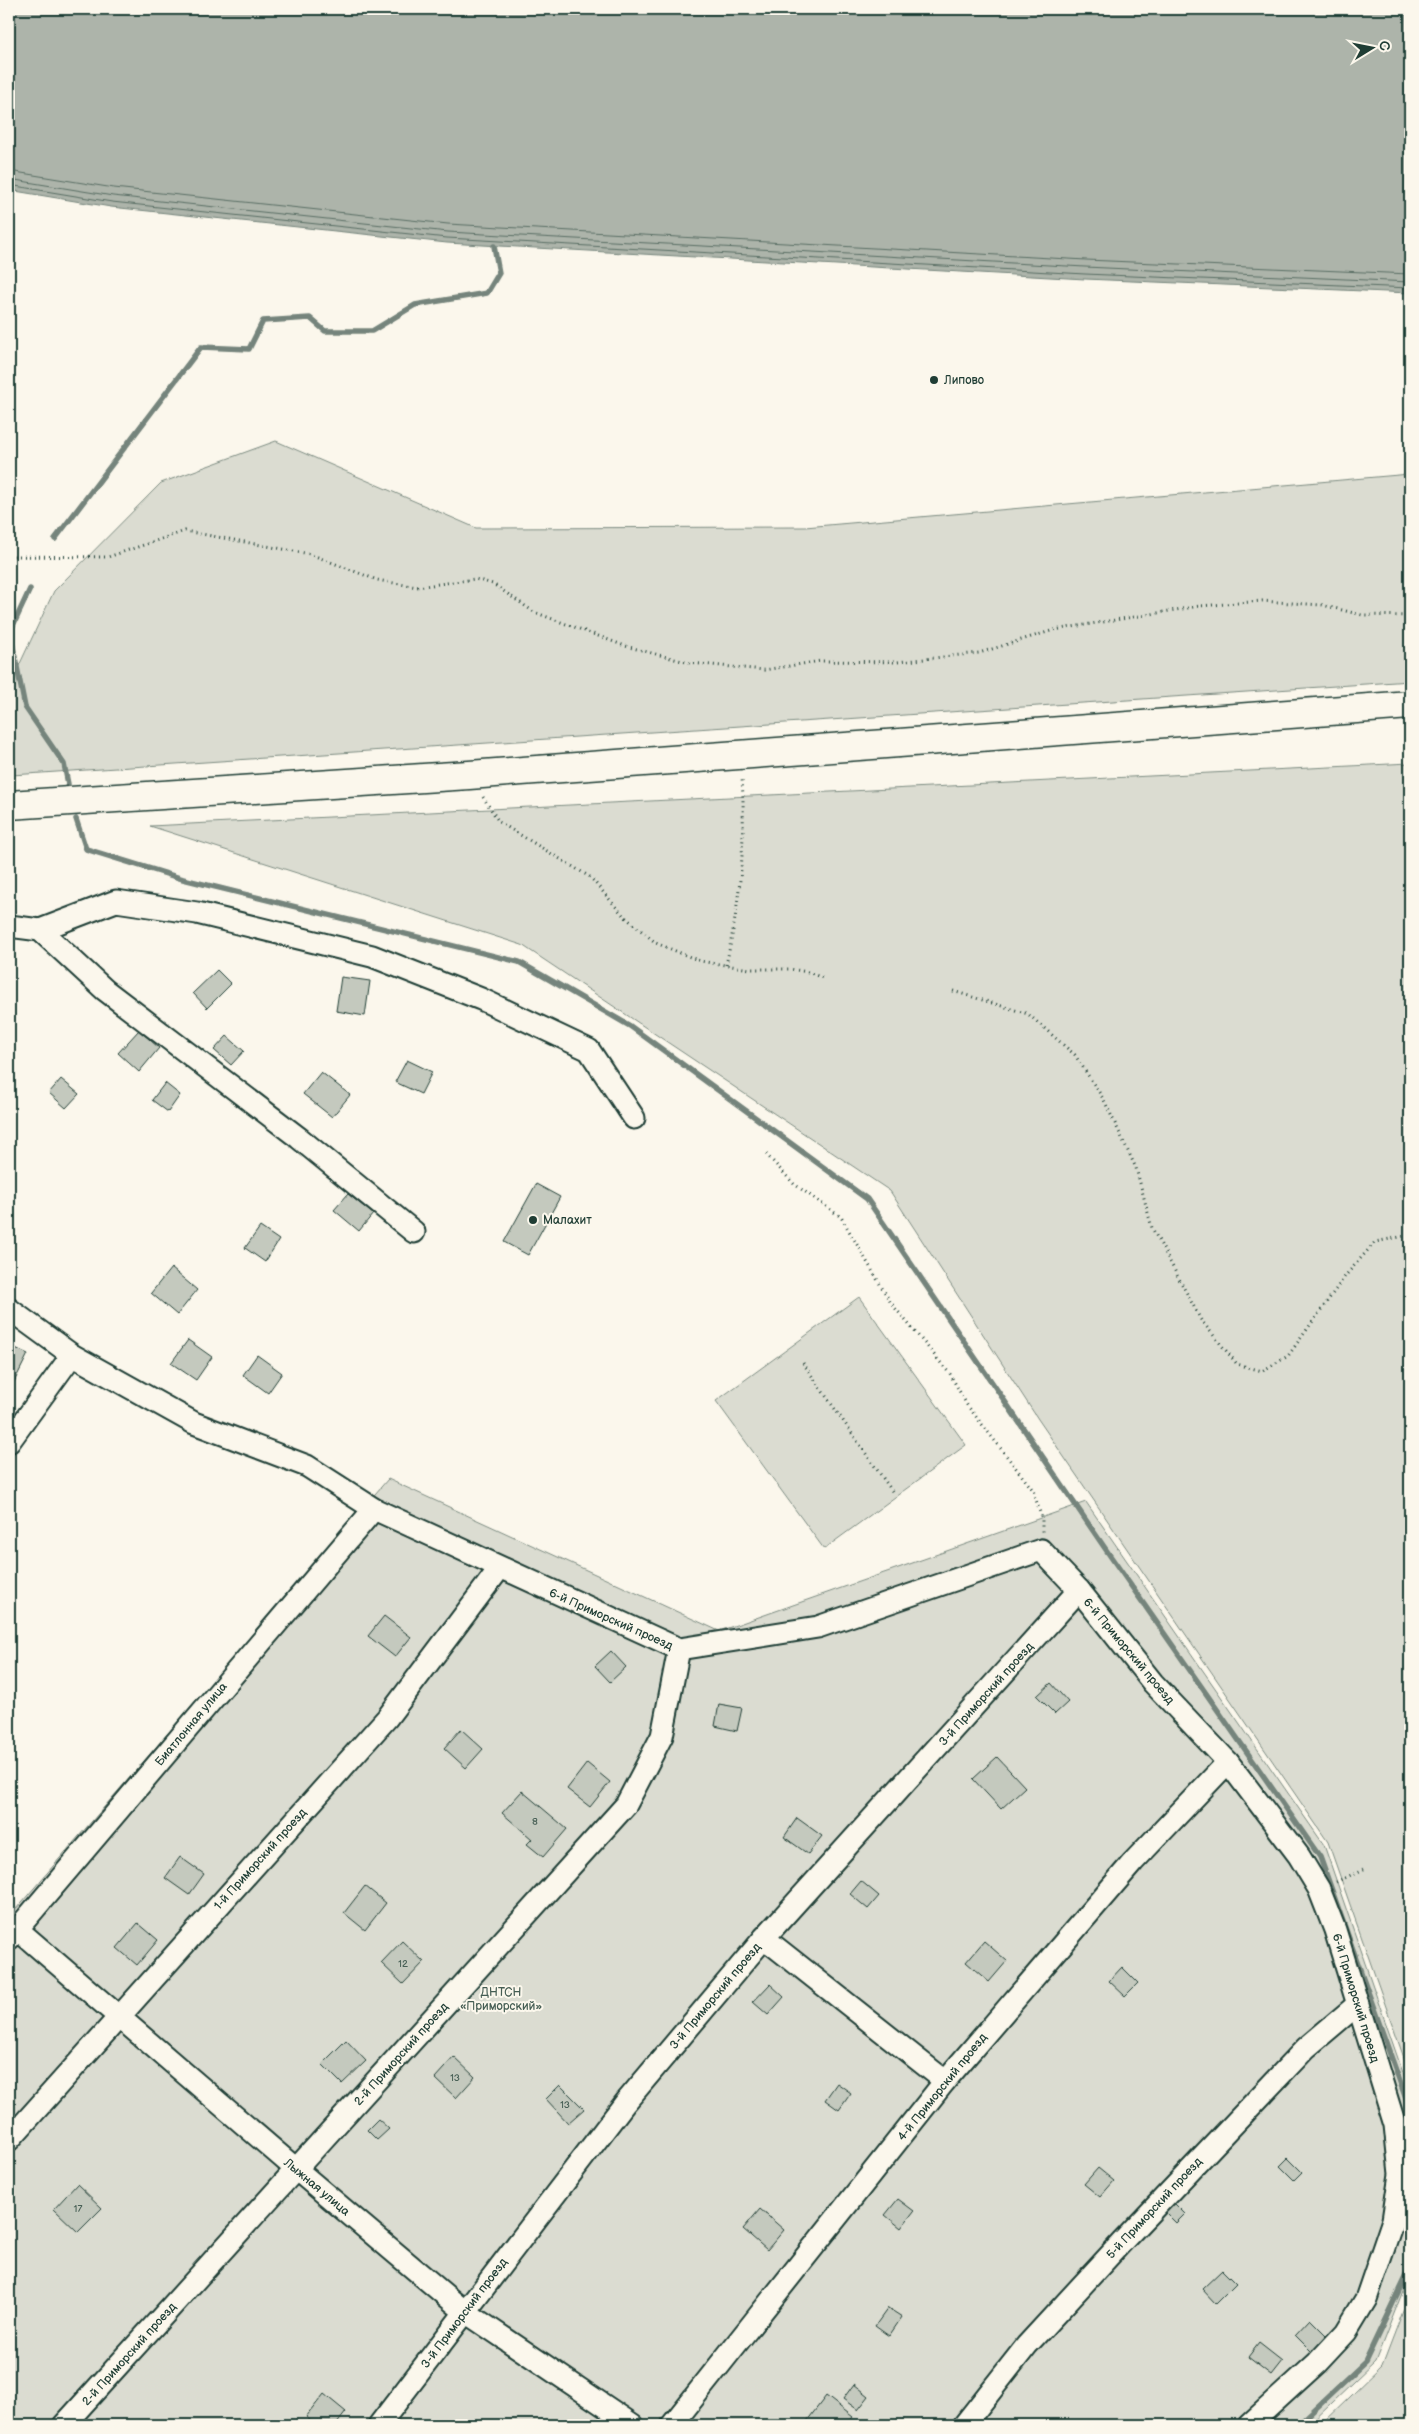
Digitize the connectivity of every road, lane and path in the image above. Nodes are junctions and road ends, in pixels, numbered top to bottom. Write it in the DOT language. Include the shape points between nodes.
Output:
graph roads {
  1 [pos="9,556"];
  2 [pos="1410,616"];
  3 [pos="1410,705"];
  4 [pos="741,755"];
  5 [pos="469,775"];
  6 [pos="9,805"];
  7 [pos="9,926"];
  8 [pos="40,930"];
  9 [pos="726,965"];
  10 [pos="825,979"];
  11 [pos="953,991"];
  12 [pos="634,1118"];
  13 [pos="766,1154"];
  14 [pos="414,1232"];
  15 [pos="1410,1235"];
  16 [pos="9,1309"];
  17 [pos="72,1355"];
  18 [pos="803,1363"];
  19 [pos="9,1442"];
  20 [pos="894,1494"];
  21 [pos="374,1509"];
  22 [pos="1041,1550"];
  23 [pos="499,1568"];
  24 [pos="1079,1590"];
  25 [pos="679,1649"];
  26 [pos="1228,1762"];
  27 [pos="1364,1870"];
  28 [pos="1319,1889"];
  29 [pos="13,1934"];
  30 [pos="764,1938"];
  31 [pos="1358,2004"];
  32 [pos="120,2016"];
  33 [pos="945,2081"];
  34 [pos="9,2140"];
  35 [pos="297,2170"];
  36 [pos="464,2311"];
  37 [pos="64,2425"];
  38 [pos="379,2425"];
  39 [pos="633,2425"];
  40 [pos="672,2425"];
  41 [pos="964,2425"];
  42 [pos="1249,2425"];
  1 -- 2 [label="path" via="108,557 185,530 310,554 377,580 417,587 475,579 494,584 534,612 625,646 690,663 764,670 821,661 897,662 979,652 1054,630 1200,606 1262,601 1322,605 1362,615"];
  3 -- 4 [label="main road"];
  4 -- 5 [label="main road"];
  4 -- 9 [label="path" via="744,831 738,913"];
  5 -- 6 [label="main road"];
  5 -- 9 [label="path" via="499,822 590,877 624,916 656,943 700,961"];
  7 -- 8 [label="street"];
  8 -- 12 [label="street" via="116,901 198,913 372,956 481,999 589,1050"];
  8 -- 14 [label="street" via="105,990 299,1138"];
  9 -- 10 [label="path" via="790,969"];
  11 -- 15 [label="path" via="1028,1014 1075,1054 1104,1100 1136,1168 1152,1228 1201,1320 1237,1364 1262,1371 1288,1356 1346,1275 1375,1242"];
  13 -- 22 [label="path" via="794,1184 841,1217 891,1304 950,1374 967,1405 1033,1490 1042,1519"];
  16 -- 17 [label="street, 6-й Приморский проезд"];
  17 -- 19 [label="street"];
  17 -- 21 [label="street, 6-й Приморский проезд" via="194,1422 307,1466"];
  18 -- 20 [label="path"];
  21 -- 23 [label="street, 6-й Приморский проезд"];
  21 -- 29 [label="street, Биатлонная улица"];
  22 -- 24 [label="street, 6-й Приморский проезд"];
  22 -- 25 [label="street, 6-й Приморский проезд" via="818,1627"];
  23 -- 25 [label="street, 6-й Приморский проезд"];
  23 -- 32 [label="street, 1-й Приморский проезд" via="387,1718"];
  24 -- 26 [label="street, 6-й Приморский проезд" via="1153,1683"];
  24 -- 30 [label="street, 3-й Приморский проезд"];
  25 -- 35 [label="street, 2-й Приморский проезд" via="662,1736 626,1805"];
  26 -- 28 [label="street, 6-й Приморский проезд" via="1299,1856"];
  26 -- 33 [label="street, 4-й Приморский проезд" via="1133,1862"];
  27 -- 28 [label="path"];
  28 -- 31 [label="street, 6-й Приморский проезд"];
  29 -- 32 [label="street, Лыжная улица"];
  30 -- 33 [label="street"];
  30 -- 36 [label="street, 3-й Приморский проезд" via="625,2103"];
  31 -- 41 [label="street, 5-й Приморский проезд" via="1306,2048 1122,2242 1027,2345"];
  31 -- 42 [label="street, 6-й Приморский проезд" via="1395,2125 1400,2174 1393,2220 1366,2299 1346,2332"];
  32 -- 34 [label="street, 1-й Приморский проезд"];
  32 -- 35 [label="street, Лыжная улица"];
  33 -- 40 [label="street, 4-й Приморский проезд"];
  35 -- 36 [label="street, Лыжная улица"];
  35 -- 37 [label="street, 2-й Приморский проезд"];
  36 -- 38 [label="street, 3-й Приморский проезд"];
  36 -- 39 [label="street, Лыжная улица"];
}
